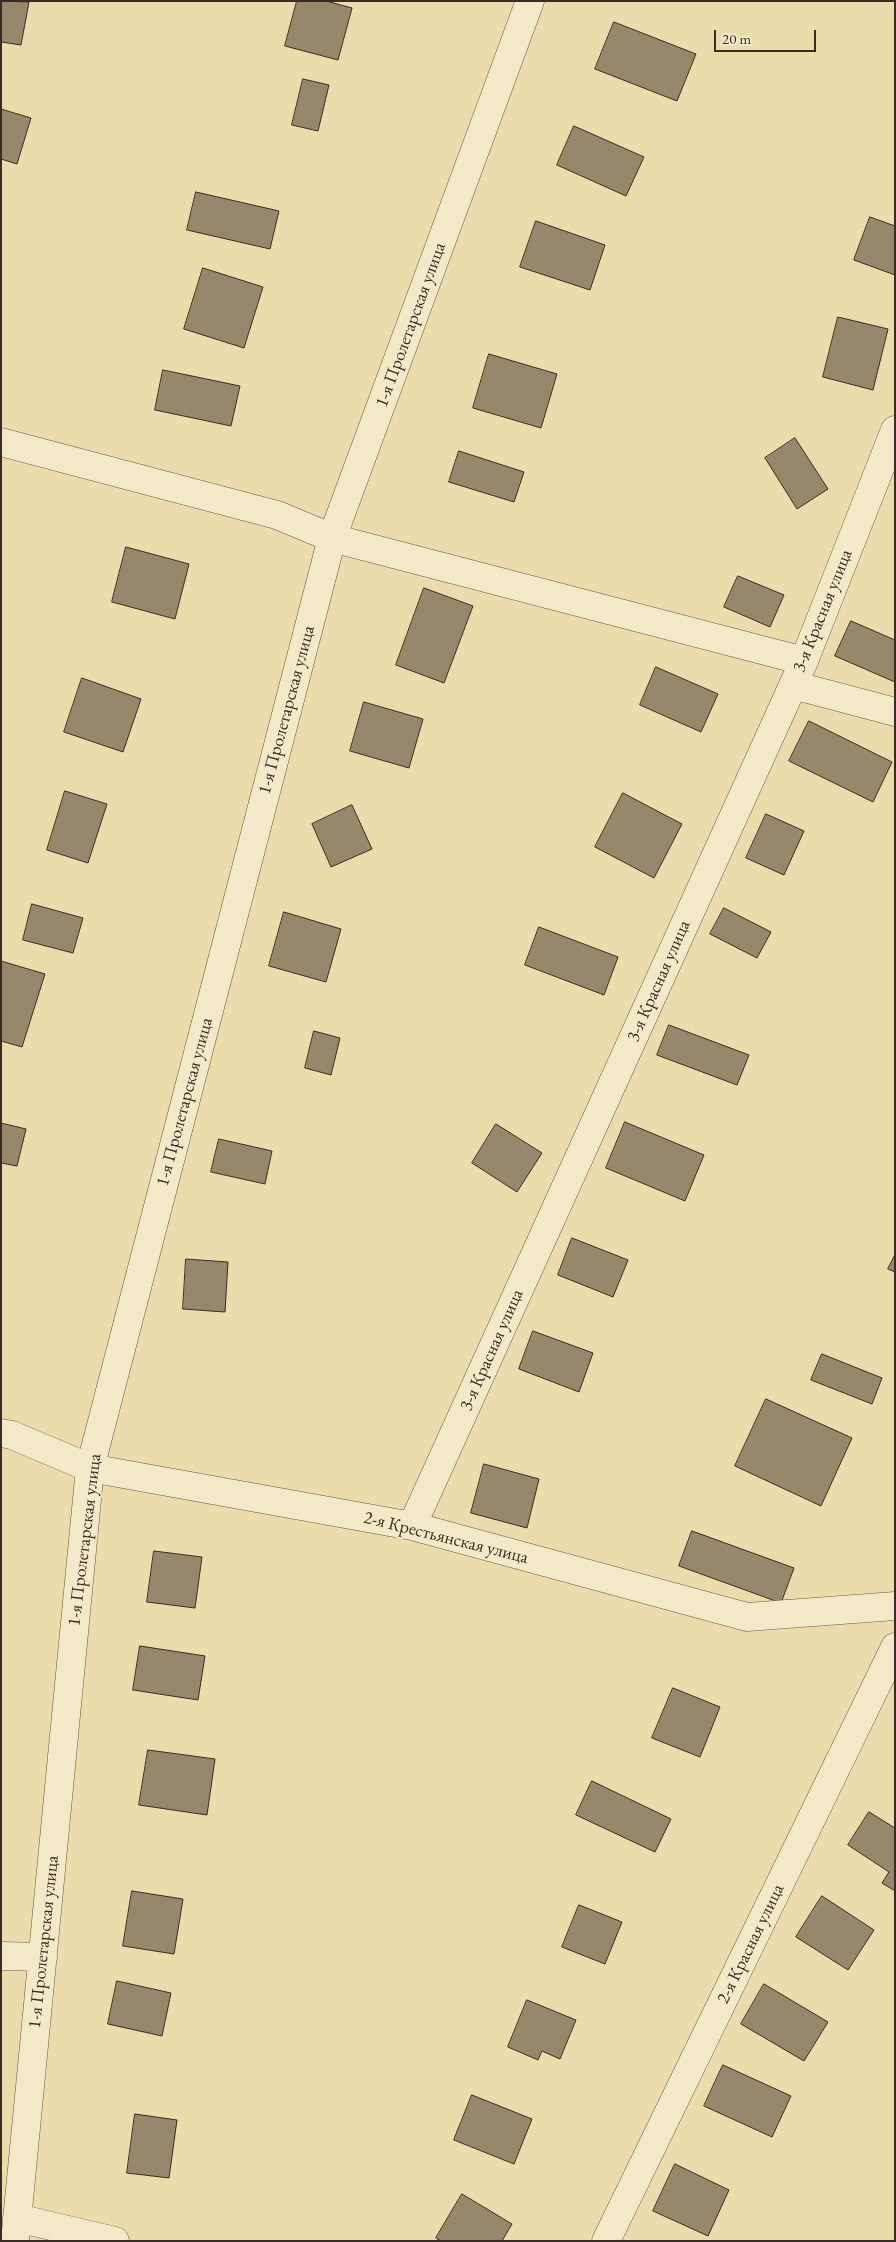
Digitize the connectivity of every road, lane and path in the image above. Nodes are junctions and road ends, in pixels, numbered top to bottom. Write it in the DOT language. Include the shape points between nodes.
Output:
graph roads {
  1 [pos="530,1"];
  2 [pos="895,430"];
  3 [pos="1,442"];
  4 [pos="332,538"];
  5 [pos="799,673"];
  6 [pos="895,712"];
  7 [pos="1,1433"];
  8 [pos="90,1468"];
  9 [pos="412,1526"];
  10 [pos="895,1606"];
  11 [pos="895,1647"];
  12 [pos="1,1956"];
  13 [pos="43,1957"];
  14 [pos="16,2230"];
  15 [pos="115,2241"];
  16 [pos="606,2241"];
  1 -- 4 [label="street, 1-я Пролетарская улица"];
  2 -- 5 [label="street, 3-я Красная улица"];
  3 -- 4 [label="street" via="277,515"];
  4 -- 5 [label="street"];
  4 -- 8 [label="street, 1-я Пролетарская улица"];
  5 -- 6 [label="street"];
  5 -- 9 [label="street, 3-я Красная улица"];
  7 -- 8 [label="street, 2-я Крестьянская улица"];
  8 -- 9 [label="street, 2-я Крестьянская улица"];
  8 -- 13 [label="street, 1-я Пролетарская улица"];
  9 -- 10 [label="street, 2-я Крестьянская улица" via="747,1617"];
  11 -- 16 [label="street, 2-я Красная улица"];
  12 -- 13 [label="street"];
  13 -- 14 [label="street, 1-я Пролетарская улица"];
  14 -- 15 [label="street"];
}
